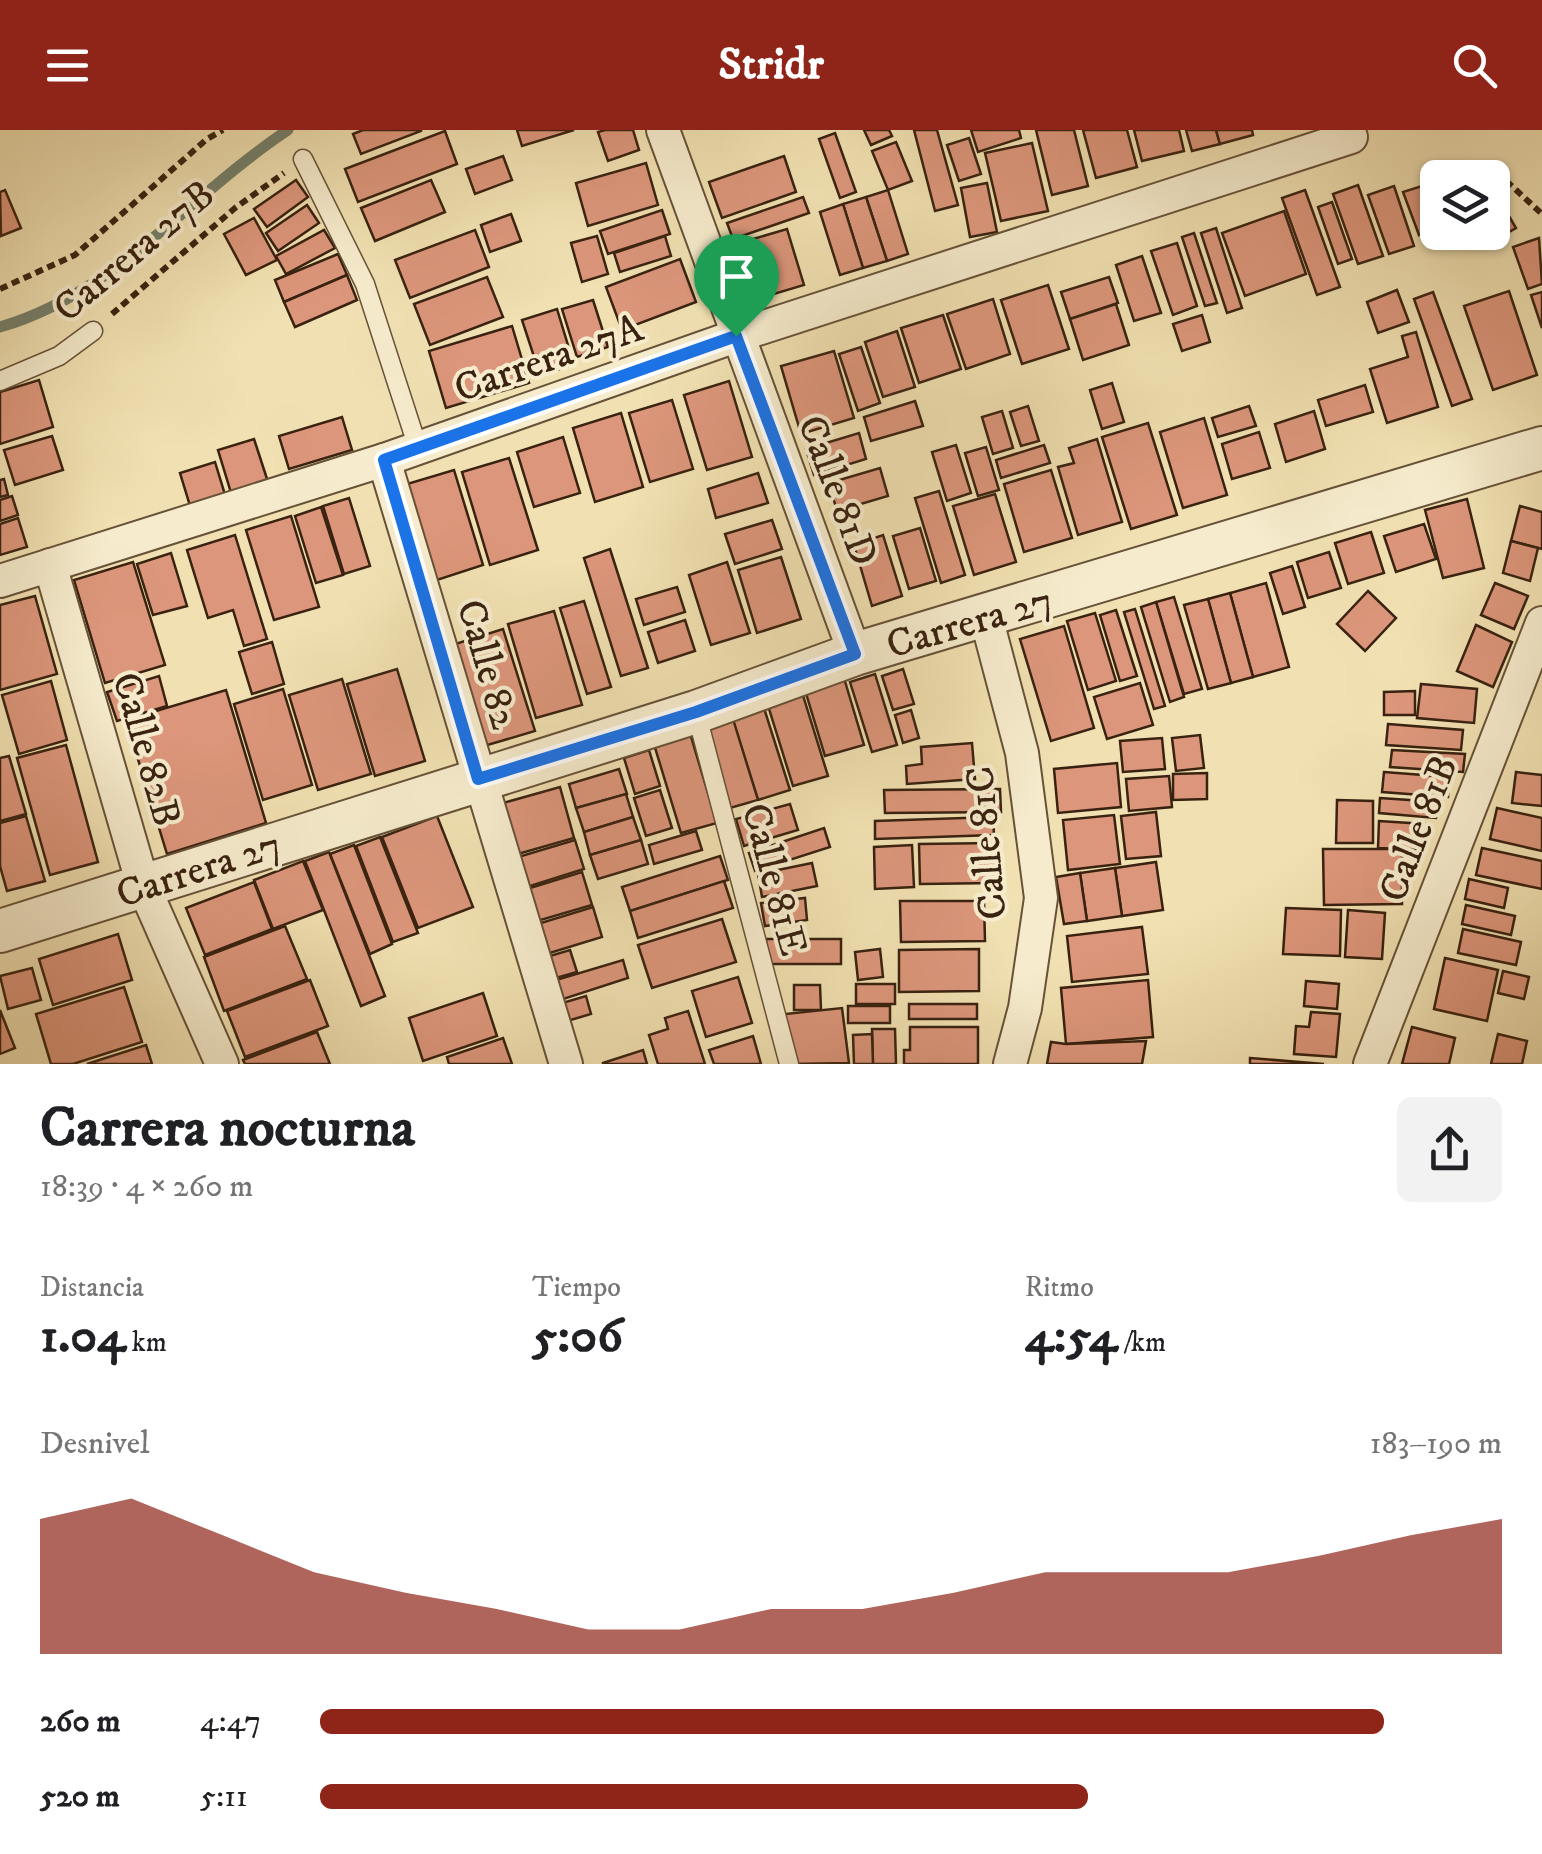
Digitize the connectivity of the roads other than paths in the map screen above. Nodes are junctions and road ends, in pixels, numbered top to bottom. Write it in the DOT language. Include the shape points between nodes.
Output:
graph roads {
  1 [pos="663,130"];
  2 [pos="1351,137"];
  3 [pos="304,160"];
  4 [pos="92,331"];
  5 [pos="736,336"];
  6 [pos="0,381"];
  7 [pos="418,448"];
  8 [pos="1542,448"];
  9 [pos="384,460"];
  10 [pos="50,564"];
  11 [pos="0,581"];
  12 [pos="986,617"];
  13 [pos="1542,623"];
  14 [pos="855,654"];
  15 [pos="696,712"];
  16 [pos="478,779"];
  17 [pos="144,886"];
  18 [pos="0,931"];
  19 [pos="222,1064"];
  20 [pos="566,1064"];
  21 [pos="789,1064"];
  22 [pos="1010,1064"];
  23 [pos="1370,1064"];
  1 -- 5 [label="street, Calle 81D"];
  2 -- 5 [label="street, Carrera 27A"];
  3 -- 7 [label="lane" via="365,284"];
  4 -- 6 [label="lane, Carrera 27B" via="60,356"];
  5 -- 7 [label="street, Carrera 27A"];
  5 -- 14 [label="street, Calle 81D"];
  7 -- 9 [label="street, Carrera 27A"];
  8 -- 12 [label="street, Carrera 27"];
  9 -- 10 [label="street, Carrera 27A"];
  9 -- 16 [label="street, Calle 82"];
  10 -- 11 [label="street, Carrera 27A"];
  10 -- 17 [label="street, Calle 82B"];
  12 -- 14 [label="street, Carrera 27"];
  12 -- 22 [label="street, Calle 81C" via="1022,752 1041,898"];
  13 -- 23 [label="street, Calle 81B"];
  14 -- 15 [label="street, Carrera 27"];
  15 -- 16 [label="street, Carrera 27"];
  15 -- 21 [label="lane, Calle 81E"];
  16 -- 17 [label="street, Carrera 27"];
  16 -- 20 [label="street, Calle 82"];
  17 -- 18 [label="street, Carrera 27"];
  17 -- 19 [label="street, Calle 82B"];
}
